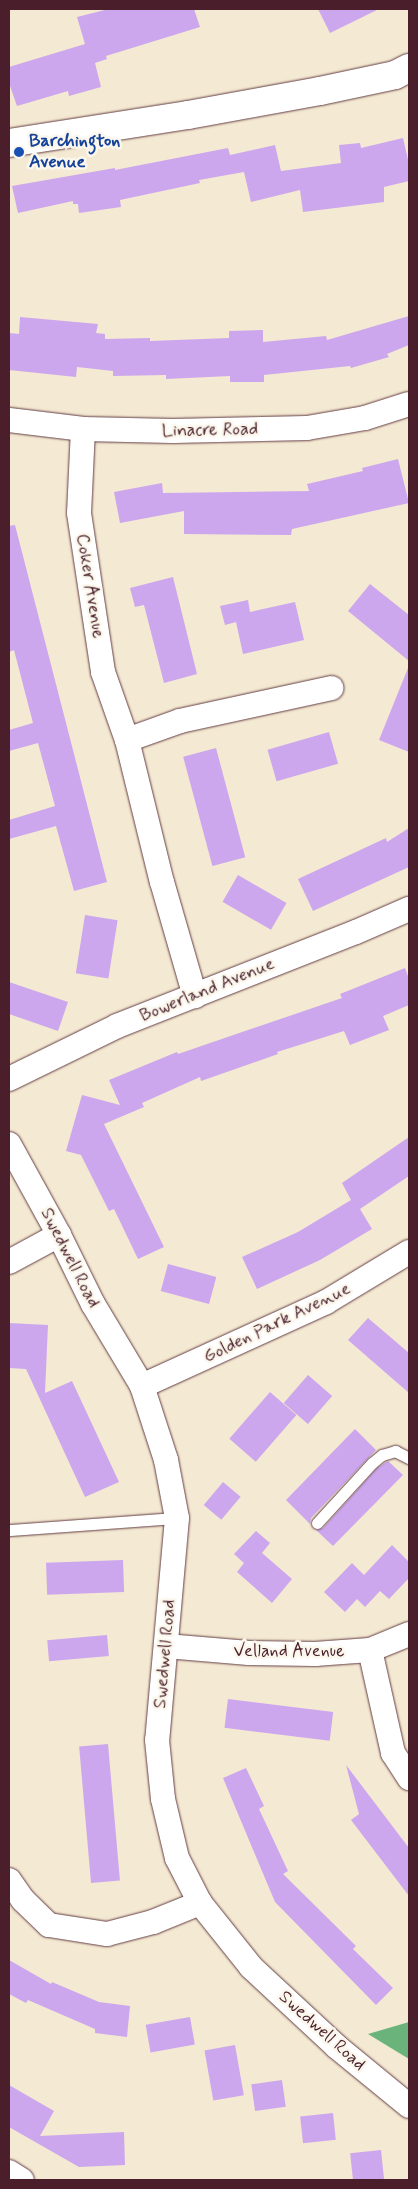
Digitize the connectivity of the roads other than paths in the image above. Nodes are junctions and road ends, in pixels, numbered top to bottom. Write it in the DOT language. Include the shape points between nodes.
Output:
graph roads {
  1 [pos="409,68"];
  2 [pos="9,144"];
  3 [pos="409,404"];
  4 [pos="9,420"];
  5 [pos="82,429"];
  6 [pos="331,688"];
  7 [pos="127,740"];
  8 [pos="409,909"];
  9 [pos="195,996"];
  10 [pos="9,1078"];
  11 [pos="9,1144"];
  12 [pos="59,1235"];
  13 [pos="409,1252"];
  14 [pos="9,1262"];
  15 [pos="142,1386"];
  16 [pos="409,1458"];
  17 [pos="177,1518"];
  18 [pos="317,1522"];
  19 [pos="9,1530"];
  20 [pos="409,1634"];
  21 [pos="166,1646"];
  22 [pos="370,1650"];
  23 [pos="409,1778"];
  24 [pos="9,1880"];
  25 [pos="200,1904"];
  26 [pos="409,2106"];
  27 [pos="9,2172"];
  28 [pos="22,2180"];
  1 -- 2 [label="street" via="395,75 320,91"];
  3 -- 5 [label="street, Linacre Road" via="365,418 307,428"];
  4 -- 5 [label="street, Linacre Road"];
  5 -- 7 [label="street, Coker Avenue" via="79,513 104,672"];
  6 -- 7 [label="street" via="180,721"];
  7 -- 9 [label="street, Coker Avenue" via="162,882"];
  8 -- 9 [label="street, Bowerland Avenue"];
  9 -- 10 [label="street, Bowerland Avenue" via="117,1026"];
  11 -- 12 [label="street, Swedwell Road"];
  12 -- 14 [label="street"];
  12 -- 15 [label="street, Swedwell Road" via="93,1304"];
  13 -- 15 [label="street, Golden Park Avenue" via="326,1302"];
  15 -- 17 [label="street, Swedwell Road" via="166,1460"];
  16 -- 18 [label="lane" via="394,1451 382,1455"];
  17 -- 19 [label="lane"];
  17 -- 21 [label="street, Swedwell Road"];
  20 -- 22 [label="street, Velland Avenue"];
  21 -- 22 [label="street, Velland Avenue" via="296,1654"];
  21 -- 25 [label="street, Swedwell Road" via="157,1740 163,1799 177,1858"];
  22 -- 23 [label="street" via="393,1754"];
  24 -- 25 [label="street" via="23,1900 49,1925 107,1934 153,1922"];
  25 -- 26 [label="street, Swedwell Road" via="251,1966 337,2047"];
  27 -- 28 [label="street"];
}
